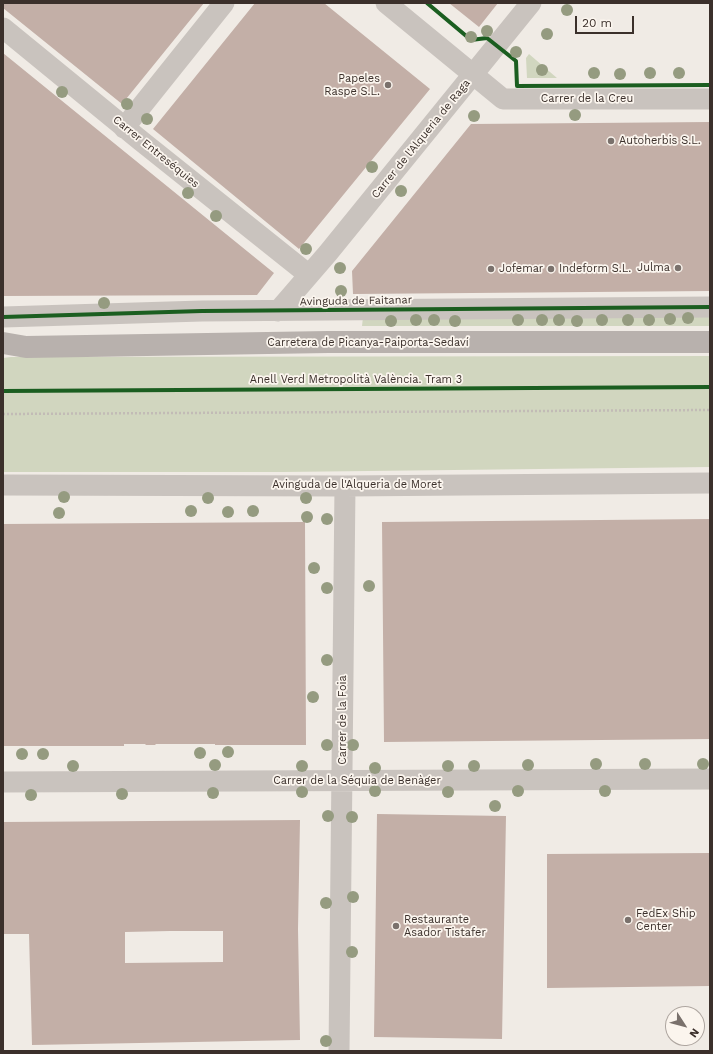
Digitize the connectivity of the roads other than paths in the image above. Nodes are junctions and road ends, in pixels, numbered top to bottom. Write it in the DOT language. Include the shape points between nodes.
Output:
graph roads {
  1 [pos="224,3"];
  2 [pos="386,3"];
  3 [pos="531,3"];
  4 [pos="3,28"];
  5 [pos="473,75"];
  6 [pos="710,98"];
  7 [pos="124,128"];
  8 [pos="309,275"];
  9 [pos="710,307"];
  10 [pos="328,310"];
  11 [pos="278,311"];
  12 [pos="3,317"];
  13 [pos="3,342"];
  14 [pos="710,342"];
  15 [pos="26,347"];
  16 [pos="3,352"];
  17 [pos="710,483"];
  18 [pos="3,485"];
  19 [pos="345,486"];
  20 [pos="710,779"];
  21 [pos="343,781"];
  22 [pos="3,782"];
  23 [pos="339,1051"];
  1 -- 7 [label="street"];
  2 -- 5 [label="street, Carrer de la Creu"];
  3 -- 5 [label="street, Carrer de l'Alqueria de Raga"];
  4 -- 7 [label="street, Carrer Entreséquies"];
  5 -- 6 [label="street, Carrer de la Creu" via="503,99"];
  5 -- 8 [label="street, Carrer de l'Alqueria de Raga"];
  7 -- 8 [label="street, Carrer Entreséquies"];
  8 -- 10 [label="street" via="316,297"];
  8 -- 11 [label="street, Carrer de l'Alqueria de Raga"];
  9 -- 10 [label="street, Avinguda de Faitanar"];
  10 -- 11 [label="street, Avinguda de Faitanar"];
  11 -- 12 [label="street, Avinguda de Faitanar"];
  13 -- 15 [label="main road, Carretera de Picanya-Paiporta-Sedaví"];
  14 -- 15 [label="main road, Carretera de Picanya-Paiporta-Sedaví" via="328,342"];
  15 -- 16 [label="main road, Carretera de Picanya-Paiporta-Sedaví"];
  17 -- 19 [label="street, Avinguda de l'Alqueria de Moret"];
  18 -- 19 [label="street, Avinguda de l'Alqueria de Moret"];
  19 -- 21 [label="street, Carrer de la Foia"];
  20 -- 21 [label="street, Carrer de la Séquia de Benàger"];
  21 -- 22 [label="street, Carrer de la Séquia de Benàger"];
  21 -- 23 [label="street, Carrer de la Foia"];
}
